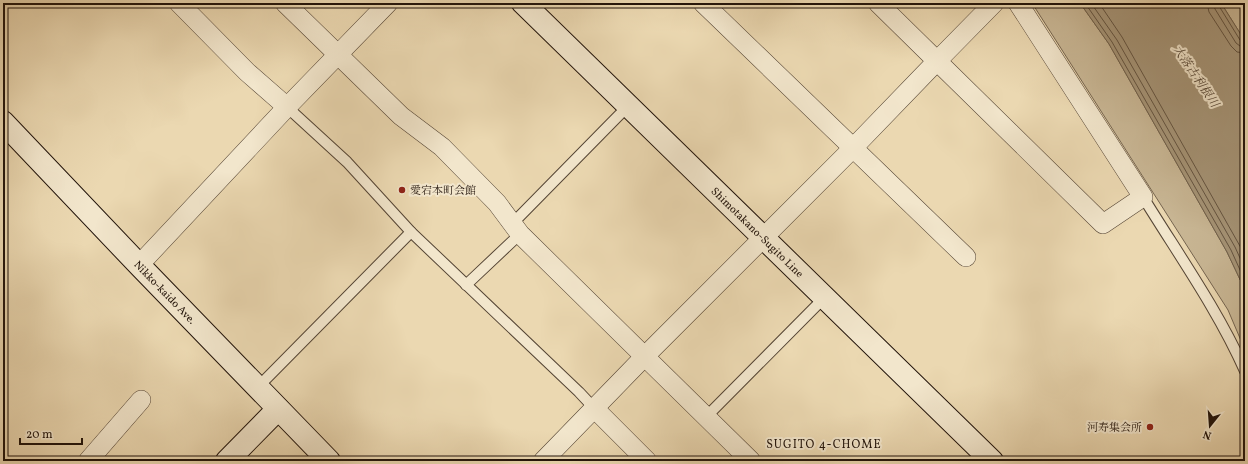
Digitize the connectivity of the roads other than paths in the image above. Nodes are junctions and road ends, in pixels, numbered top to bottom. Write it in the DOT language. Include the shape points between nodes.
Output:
graph roads {
  1 [pos="179,3"];
  2 [pos="285,3"];
  3 [pos="388,3"];
  4 [pos="523,3"];
  5 [pos="703,3"];
  6 [pos="878,3"];
  7 [pos="994,3"];
  8 [pos="1018,3"];
  9 [pos="338,55"];
  10 [pos="937,61"];
  11 [pos="628,106"];
  12 [pos="287,107"];
  13 [pos="3,122"];
  14 [pos="853,148"];
  15 [pos="1143,197"];
  16 [pos="516,229"];
  17 [pos="411,232"];
  18 [pos="764,238"];
  19 [pos="966,257"];
  20 [pos="139,265"];
  21 [pos="466,285"];
  22 [pos="824,298"];
  23 [pos="644,357"];
  24 [pos="1245,371"];
  25 [pos="258,387"];
  26 [pos="142,400"];
  27 [pos="594,408"];
  28 [pos="278,409"];
  29 [pos="706,417"];
  30 [pos="88,461"];
  31 [pos="227,461"];
  32 [pos="329,461"];
  33 [pos="543,461"];
  34 [pos="647,461"];
  35 [pos="751,461"];
  36 [pos="992,461"];
  1 -- 12 [label="street" via="247,72"];
  2 -- 9 [label="street"];
  3 -- 9 [label="street"];
  4 -- 11 [label="main road, Shimotakano-Sugito Line"];
  5 -- 14 [label="street"];
  6 -- 10 [label="street"];
  7 -- 10 [label="street"];
  8 -- 15 [label="street"];
  9 -- 12 [label="street"];
  9 -- 16 [label="street" via="401,116 442,147 497,203"];
  10 -- 14 [label="street"];
  10 -- 15 [label="street" via="1103,224"];
  11 -- 16 [label="lane"];
  11 -- 18 [label="main road, Shimotakano-Sugito Line"];
  12 -- 17 [label="lane" via="347,162"];
  12 -- 20 [label="street"];
  13 -- 20 [label="main road, Nikko-kaido Ave."];
  14 -- 18 [label="street"];
  14 -- 19 [label="street"];
  15 -- 24 [label="lane" via="1215,313"];
  16 -- 21 [label="lane"];
  16 -- 23 [label="street"];
  17 -- 21 [label="lane"];
  17 -- 25 [label="lane"];
  18 -- 22 [label="main road, Shimotakano-Sugito Line"];
  18 -- 23 [label="street"];
  20 -- 25 [label="main road, Nikko-kaido Ave."];
  21 -- 27 [label="lane"];
  22 -- 29 [label="lane"];
  22 -- 36 [label="main road, Shimotakano-Sugito Line"];
  23 -- 27 [label="street"];
  23 -- 29 [label="street"];
  25 -- 28 [label="main road, Nikko-kaido Ave."];
  26 -- 30 [label="street"];
  27 -- 33 [label="street"];
  27 -- 34 [label="street"];
  28 -- 31 [label="main road"];
  28 -- 32 [label="main road, Nikko-kaido Ave."];
  29 -- 35 [label="street"];
}
